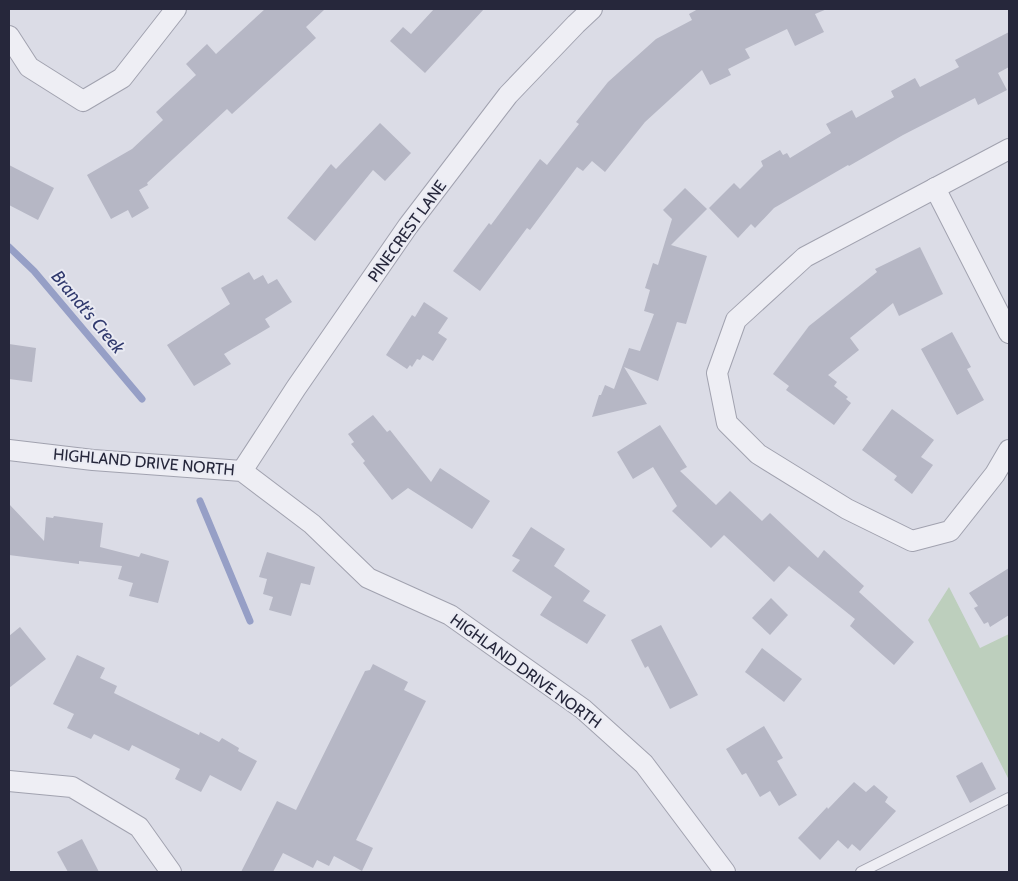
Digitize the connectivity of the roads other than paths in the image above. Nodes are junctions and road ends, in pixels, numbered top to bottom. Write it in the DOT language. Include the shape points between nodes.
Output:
graph roads {
  1 [pos="176,9"];
  2 [pos="592,9"];
  3 [pos="9,36"];
  4 [pos="1009,149"];
  5 [pos="935,188"];
  6 [pos="1009,333"];
  7 [pos="9,450"];
  8 [pos="1009,450"];
  9 [pos="242,471"];
  10 [pos="9,781"];
  11 [pos="1009,798"];
  12 [pos="171,872"];
  13 [pos="726,872"];
  14 [pos="861,872"];
  1 -- 3 [label="street" via="122,78 83,101 29,67"];
  2 -- 9 [label="street, PINECREST LANE" via="508,95 414,218"];
  4 -- 5 [label="street"];
  5 -- 6 [label="street"];
  5 -- 8 [label="street" via="805,257 736,320 717,373 727,423 758,454 848,509 912,541 950,531 995,474"];
  7 -- 9 [label="street, HIGHLAND DRIVE NORTH"];
  9 -- 13 [label="street, HIGHLAND DRIVE NORTH" via="312,524 368,578 450,615 583,708 644,764"];
  10 -- 12 [label="street" via="72,787 139,828"];
  11 -- 14 [label="lane"];
}
